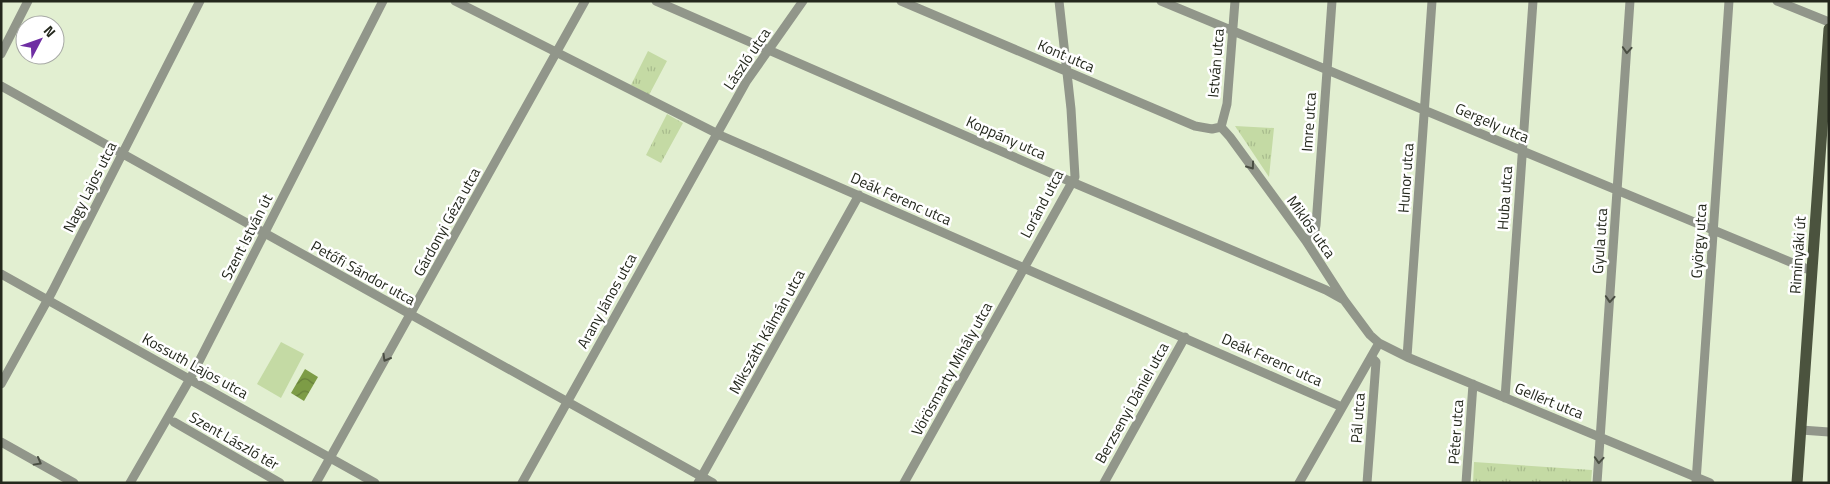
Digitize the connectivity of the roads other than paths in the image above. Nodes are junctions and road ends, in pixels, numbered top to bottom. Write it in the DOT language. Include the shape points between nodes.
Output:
graph roads {
  1 [pos="28,1"];
  2 [pos="200,1"];
  3 [pos="383,1"];
  4 [pos="455,1"];
  5 [pos="585,1"];
  6 [pos="656,1"];
  7 [pos="804,1"];
  8 [pos="901,1"];
  9 [pos="1059,1"];
  10 [pos="1161,1"];
  11 [pos="1235,1"];
  12 [pos="1332,1"];
  13 [pos="1432,1"];
  14 [pos="1533,1"];
  15 [pos="1630,1"];
  16 [pos="1729,1"];
  17 [pos="1777,1"];
  18 [pos="1829,22"];
  19 [pos="1829,29"];
  20 [pos="1233,31"];
  21 [pos="769,50"];
  22 [pos="555,53"];
  23 [pos="1,54"];
  24 [pos="1327,70"];
  25 [pos="1066,71"];
  26 [pos="1,86"];
  27 [pos="1424,109"];
  28 [pos="1221,127"];
  29 [pos="717,133"];
  30 [pos="1522,152"];
  31 [pos="122,154"];
  32 [pos="1824,161"];
  33 [pos="1072,183"];
  34 [pos="1617,190"];
  35 [pos="860,195"];
  36 [pos="1714,231"];
  37 [pos="265,233"];
  38 [pos="1306,241"];
  39 [pos="1024,268"];
  40 [pos="1812,270"];
  41 [pos="1,274"];
  42 [pos="48,300"];
  43 [pos="1344,300"];
  44 [pos="410,315"];
  45 [pos="1185,337"];
  46 [pos="1379,343"];
  47 [pos="1371,357"];
  48 [pos="1407,357"];
  49 [pos="190,379"];
  50 [pos="1,384"];
  51 [pos="1473,384"];
  52 [pos="1504,398"];
  53 [pos="567,402"];
  54 [pos="1342,407"];
  55 [pos="174,422"];
  56 [pos="1801,430"];
  57 [pos="1829,432"];
  58 [pos="1600,437"];
  59 [pos="1,442"];
  60 [pos="329,457"];
  61 [pos="700,480"];
  62 [pos="1696,480"];
  63 [pos="74,483"];
  64 [pos="130,483"];
  65 [pos="280,483"];
  66 [pos="316,483"];
  67 [pos="375,483"];
  68 [pos="522,483"];
  69 [pos="713,483"];
  70 [pos="904,483"];
  71 [pos="1104,483"];
  72 [pos="1299,483"];
  73 [pos="1367,483"];
  74 [pos="1466,483"];
  75 [pos="1597,483"];
  76 [pos="1710,483"];
  77 [pos="1797,483"];
  1 -- 23 [label="street"];
  2 -- 31 [label="street, Nagy Lajos utca"];
  3 -- 37 [label="street, Szent István út"];
  4 -- 22 [label="street, Deák Ferenc utca"];
  5 -- 22 [label="street, Gárdonyi Géza utca"];
  6 -- 21 [label="street, Koppány utca"];
  7 -- 21 [label="street, László utca"];
  8 -- 25 [label="street, Kont utca"];
  9 -- 25 [label="street, Loránd utca"];
  10 -- 20 [label="street, Gergely utca"];
  11 -- 20 [label="street, István utca"];
  12 -- 24 [label="street, Imre utca"];
  13 -- 27 [label="street, Hunor utca"];
  14 -- 30 [label="street, Huba utca"];
  15 -- 34 [label="street, Gyula utca, one-way"];
  16 -- 36 [label="street, György utca"];
  17 -- 18 [label="street"];
  19 -- 32 [label="main road, Riminyáki út"];
  20 -- 24 [label="street, Gergely utca"];
  20 -- 28 [label="street, István utca" via="1227,104"];
  21 -- 29 [label="street, László utca" via="746,82"];
  21 -- 33 [label="street, Koppány utca"];
  22 -- 29 [label="street, Deák Ferenc utca"];
  22 -- 44 [label="street, Gárdonyi Géza utca"];
  24 -- 27 [label="street, Gergely utca"];
  24 -- 38 [label="street, Imre utca" via="1316,225"];
  25 -- 28 [label="street, Kont utca" via="1195,126"];
  25 -- 33 [label="street, Loránd utca" via="1075,173"];
  26 -- 31 [label="street, Petőfi Sándor utca"];
  27 -- 30 [label="street, Gergely utca"];
  27 -- 48 [label="street, Hunor utca"];
  28 -- 38 [label="street, Miklós utca, one-way"];
  29 -- 35 [label="street, Deák Ferenc utca"];
  29 -- 53 [label="street, Arany János utca"];
  30 -- 34 [label="street, Gergely utca"];
  30 -- 52 [label="street, Huba utca"];
  31 -- 37 [label="street, Petőfi Sándor utca"];
  31 -- 42 [label="street, Nagy Lajos utca"];
  32 -- 40 [label="main road, Riminyáki út"];
  33 -- 39 [label="street, Loránd utca"];
  33 -- 43 [label="street, Koppány utca"];
  34 -- 36 [label="street, Gergely utca"];
  34 -- 58 [label="street, Gyula utca, one-way"];
  35 -- 39 [label="street, Deák Ferenc utca"];
  35 -- 61 [label="street, Mikszáth Kálmán utca"];
  36 -- 40 [label="street, Gergely utca"];
  36 -- 62 [label="street, György utca"];
  37 -- 44 [label="street, Petőfi Sándor utca"];
  37 -- 49 [label="street, Szent István út"];
  38 -- 43 [label="street, Miklós utca"];
  39 -- 45 [label="street, Deák Ferenc utca"];
  39 -- 70 [label="street, Vörösmarty Mihály utca"];
  40 -- 56 [label="main road, Riminyáki út"];
  41 -- 42 [label="street, Kossuth Lajos utca"];
  42 -- 49 [label="street, Kossuth Lajos utca"];
  42 -- 50 [label="street, Nagy Lajos utca"];
  43 -- 46 [label="street, Miklós utca"];
  44 -- 53 [label="street, Petőfi Sándor utca"];
  44 -- 60 [label="street, Gárdonyi Géza utca, one-way"];
  45 -- 54 [label="street, Deák Ferenc utca"];
  45 -- 71 [label="street, Berzsenyi Dániel utca"];
  46 -- 47 [label="street"];
  46 -- 48 [label="street, Gellért utca"];
  47 -- 54 [label="street"];
  47 -- 73 [label="street, Pál utca" via="1376,362"];
  48 -- 51 [label="street, Gellért utca"];
  49 -- 60 [label="street, Kossuth Lajos utca"];
  49 -- 64 [label="street, Szent István út"];
  51 -- 52 [label="street, Gellért utca"];
  51 -- 74 [label="street, Péter utca"];
  52 -- 58 [label="street, Gellért utca"];
  53 -- 61 [label="street, Petőfi Sándor utca"];
  53 -- 68 [label="street, Arany János utca"];
  54 -- 72 [label="street"];
  55 -- 65 [label="street, Szent László tér"];
  56 -- 57 [label="street"];
  56 -- 77 [label="main road, Riminyáki út"];
  58 -- 62 [label="street, Gellért utca"];
  58 -- 75 [label="street, Gyula utca, one-way"];
  59 -- 63 [label="street, one-way"];
  60 -- 66 [label="street, Gárdonyi Géza utca"];
  60 -- 67 [label="street, Kossuth Lajos utca"];
  61 -- 69 [label="street, Petőfi Sándor utca"];
  62 -- 76 [label="street, Gellért utca"];
}
